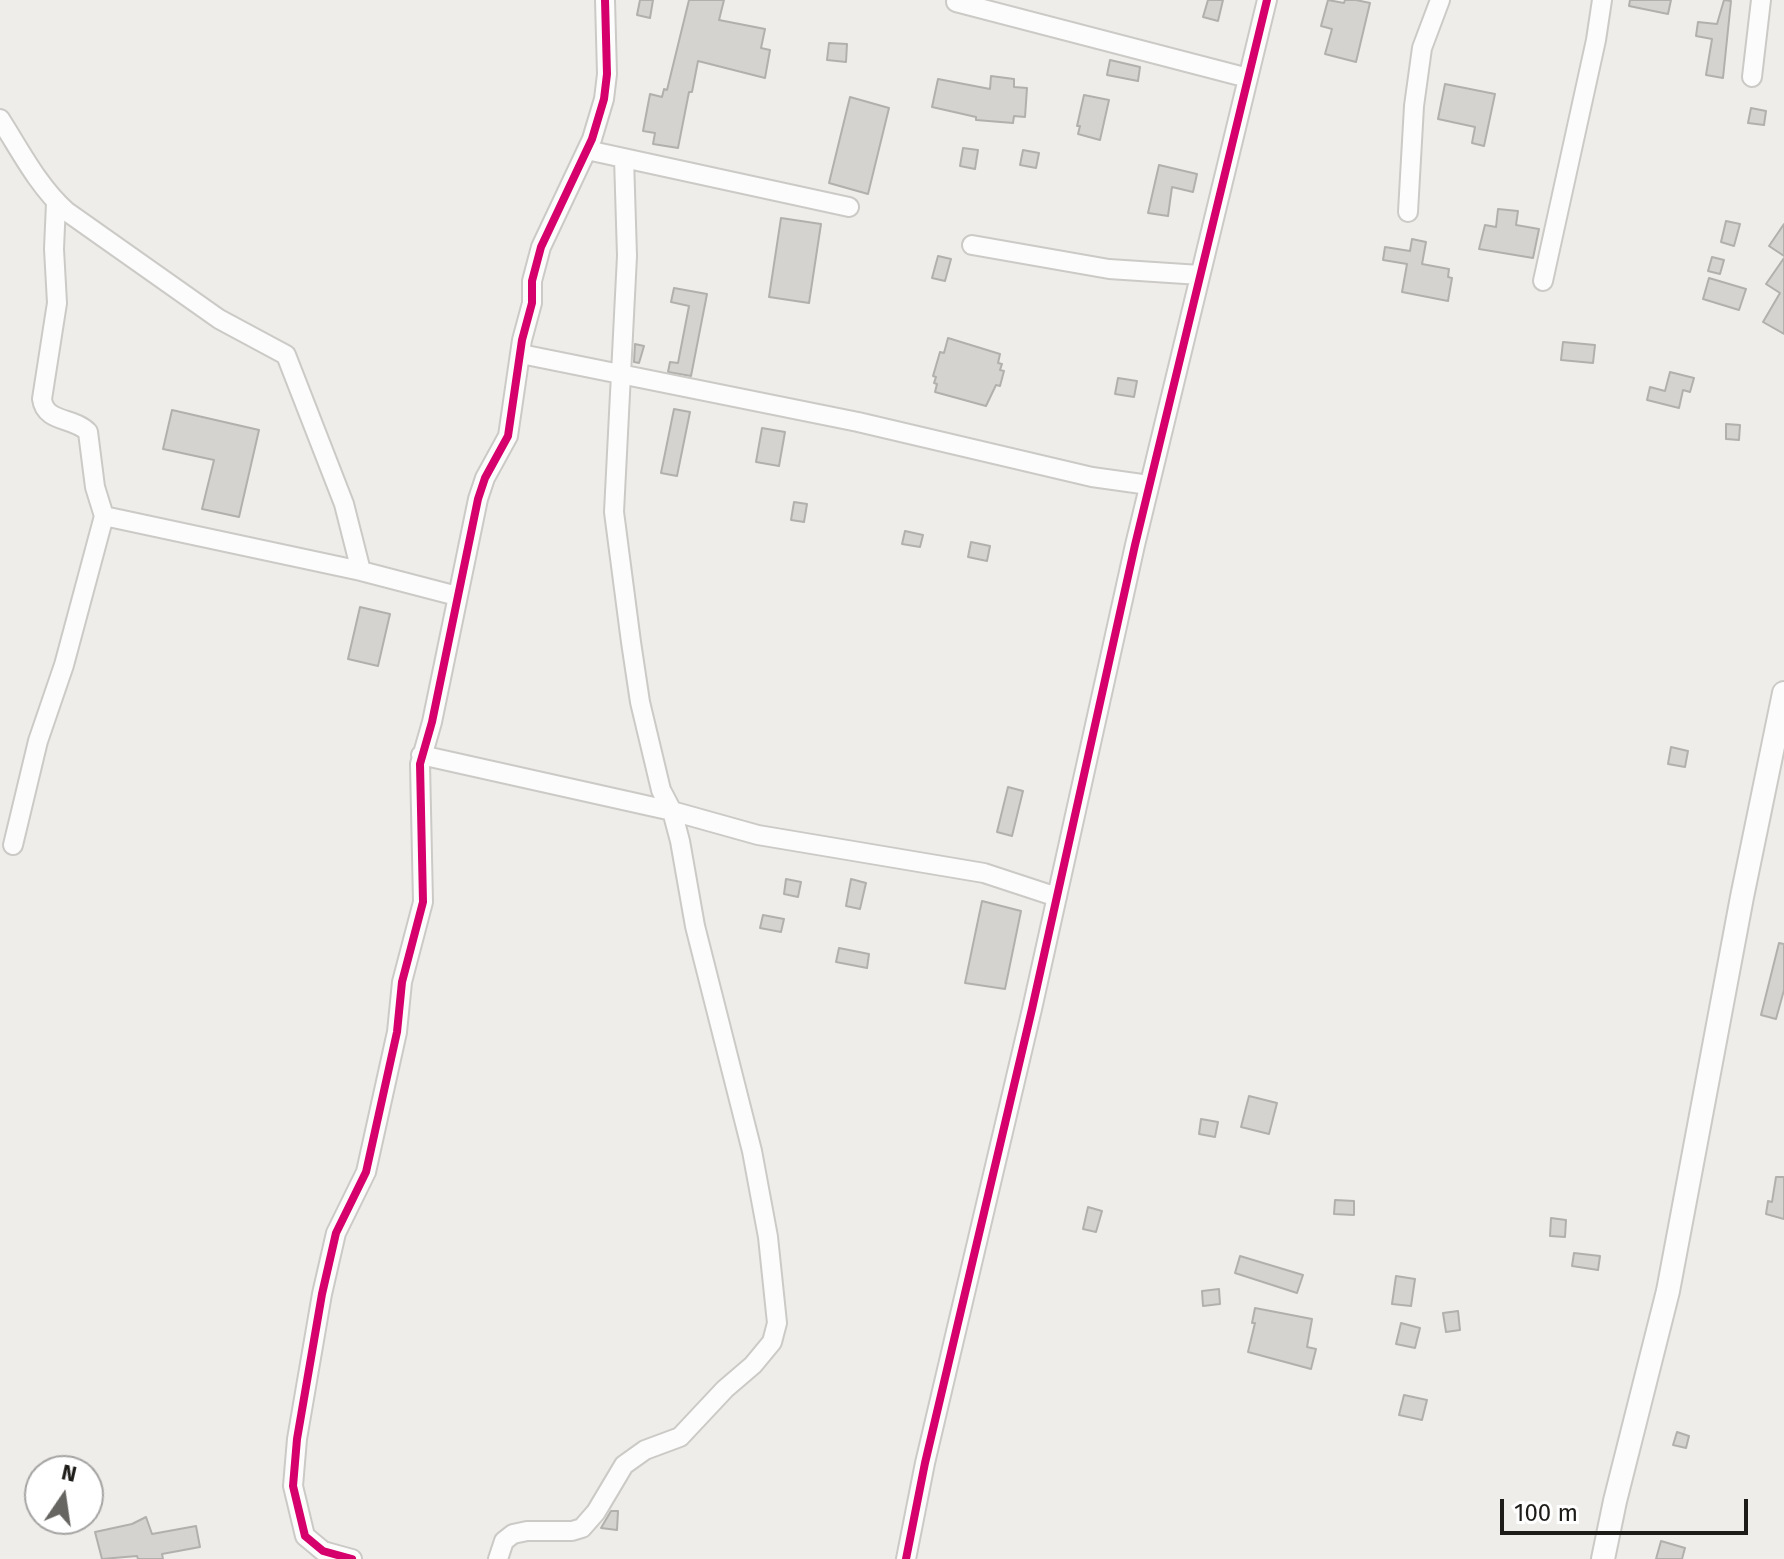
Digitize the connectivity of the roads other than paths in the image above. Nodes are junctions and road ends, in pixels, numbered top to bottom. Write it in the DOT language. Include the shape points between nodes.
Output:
graph roads {
  1 [pos="605,0"];
  2 [pos="1267,0"];
  3 [pos="1440,0"];
  4 [pos="1602,0"];
  5 [pos="1761,0"];
  6 [pos="956,2"];
  7 [pos="1752,77"];
  8 [pos="1248,78"];
  9 [pos="0,119"];
  10 [pos="587,150"];
  11 [pos="624,158"];
  12 [pos="56,203"];
  13 [pos="849,207"];
  14 [pos="1408,212"];
  15 [pos="972,245"];
  16 [pos="1200,275"];
  17 [pos="1543,281"];
  18 [pos="521,354"];
  19 [pos="621,374"];
  20 [pos="1149,485"];
  21 [pos="104,516"];
  22 [pos="361,571"];
  23 [pos="457,596"];
  24 [pos="1784,693"];
  25 [pos="421,755"];
  26 [pos="672,811"];
  27 [pos="13,845"];
  28 [pos="1057,897"];
  29 [pos="352,1559"];
  30 [pos="498,1559"];
  31 [pos="906,1559"];
  32 [pos="1603,1559"];
  1 -- 10 [label="street" via="604,99"];
  2 -- 8 [label="street"];
  3 -- 14 [label="street" via="1422,48"];
  4 -- 17 [label="street"];
  5 -- 7 [label="street"];
  6 -- 8 [label="street"];
  8 -- 16 [label="street"];
  9 -- 12 [label="street"];
  10 -- 11 [label="street"];
  10 -- 18 [label="street" via="541,247"];
  11 -- 13 [label="street"];
  11 -- 19 [label="street" via="627,256"];
  12 -- 21 [label="street" via="57,303 43,408 88,432"];
  12 -- 22 [label="street" via="219,319 286,355 344,504"];
  15 -- 16 [label="street" via="1109,269"];
  16 -- 20 [label="street"];
  18 -- 19 [label="street"];
  18 -- 23 [label="street" via="508,436 478,499"];
  19 -- 20 [label="street"];
  19 -- 26 [label="street" via="614,512 640,702 661,790"];
  20 -- 28 [label="street"];
  21 -- 22 [label="street"];
  21 -- 27 [label="street"];
  22 -- 23 [label="street"];
  23 -- 25 [label="street"];
  24 -- 32 [label="main road" via="1668,1291"];
  25 -- 26 [label="street"];
  25 -- 29 [label="street" via="423,902 402,982 397,1032 369,1160 336,1233 295,1455 293,1486 305,1536 323,1551"];
  26 -- 28 [label="street" via="758,835 984,873"];
  26 -- 30 [label="street" via="710,991 752,1151 777,1323 772,1342 753,1365 680,1437 645,1450 624,1465 582,1528 513,1534 504,1541"];
  28 -- 31 [label="street"];
}
